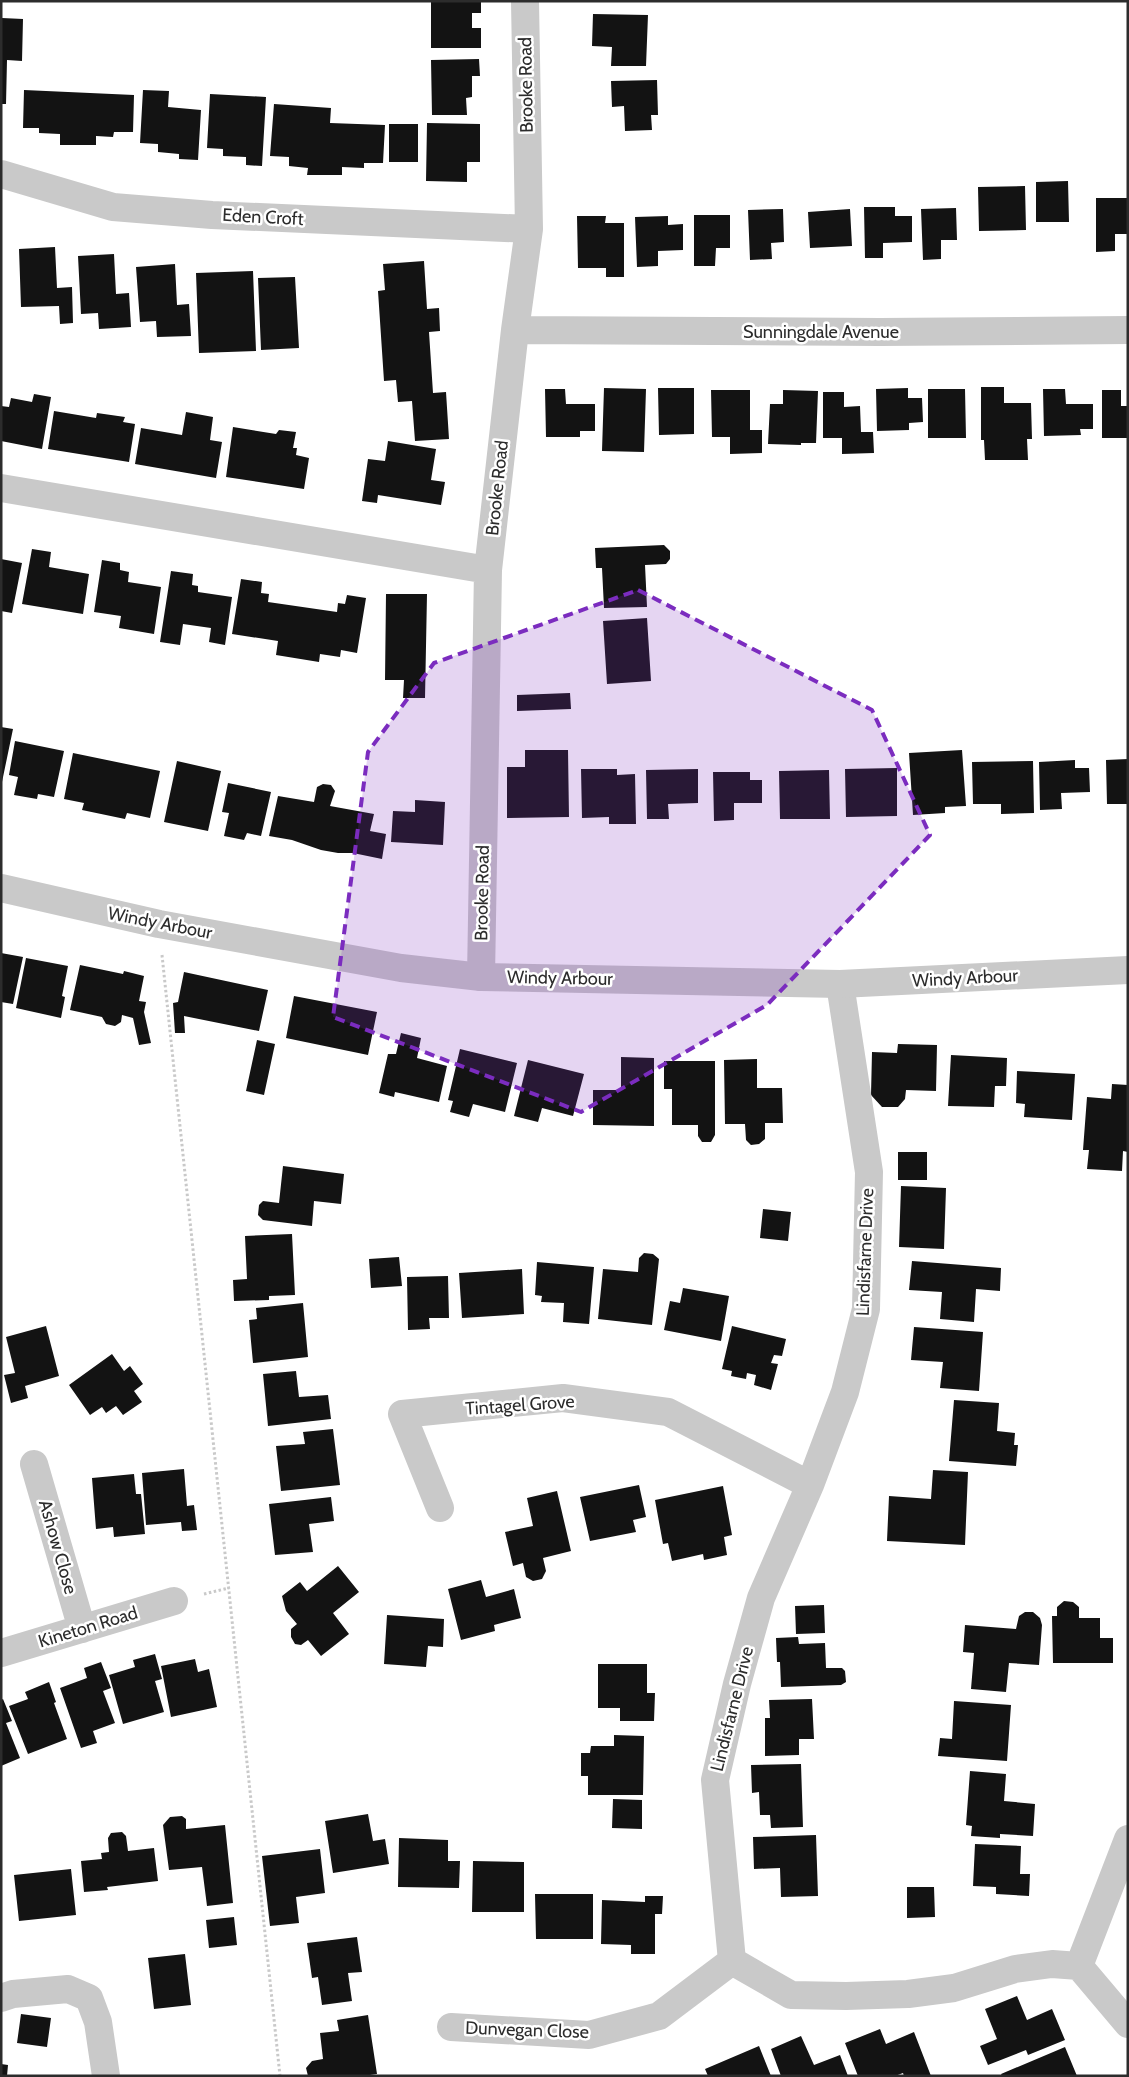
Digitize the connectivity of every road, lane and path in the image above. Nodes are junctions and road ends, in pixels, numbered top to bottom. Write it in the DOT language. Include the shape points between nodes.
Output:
graph roads {
  1 [pos="525,1"];
  2 [pos="1,174"];
  3 [pos="529,229"];
  4 [pos="515,330"];
  5 [pos="1128,330"];
  6 [pos="1,488"];
  7 [pos="488,570"];
  8 [pos="1,888"];
  9 [pos="159,924"];
  10 [pos="1128,970"];
  11 [pos="480,977"];
  12 [pos="840,984"];
  13 [pos="34,1464"];
  14 [pos="810,1485"];
  15 [pos="440,1508"];
  16 [pos="174,1601"];
  17 [pos="82,1629"];
  18 [pos="1,1653"];
  19 [pos="1128,1839"];
  20 [pos="732,1961"];
  21 [pos="1079,1966"];
  22 [pos="1,1998"];
  23 [pos="1128,2024"];
  24 [pos="452,2026"];
  25 [pos="106,2076"];
  26 [pos="280,2076"];
  1 -- 3 [label="street, Brooke Road"];
  2 -- 3 [label="street, Eden Croft" via="113,207 212,215"];
  3 -- 4 [label="street, Brooke Road"];
  4 -- 5 [label="street, Sunningdale Avenue"];
  4 -- 7 [label="street, Brooke Road"];
  6 -- 7 [label="street"];
  7 -- 11 [label="street, Brooke Road"];
  8 -- 9 [label="street, Windy Arbour"];
  9 -- 11 [label="street, Windy Arbour" via="401,968"];
  9 -- 26 [label="path"];
  10 -- 12 [label="street, Windy Arbour"];
  11 -- 12 [label="street, Windy Arbour"];
  12 -- 14 [label="street, Lindisfarne Drive" via="868,1172 866,1309 845,1392"];
  13 -- 17 [label="street, Ashow Close"];
  14 -- 15 [label="street, Tintagel Grove" via="668,1412 563,1398 402,1414"];
  14 -- 20 [label="street, Lindisfarne Drive" via="761,1598 715,1780"];
  16 -- 17 [label="street, Kineton Road"];
  17 -- 18 [label="street, Kineton Road"];
  19 -- 21 [label="street"];
  20 -- 21 [label="street" via="791,1995 846,1996 908,1994 954,1988 1015,1969 1052,1964"];
  20 -- 24 [label="street, Dunvegan Close" via="660,2016 589,2035"];
  21 -- 23 [label="street"];
  22 -- 25 [label="street" via="68,1989 89,1998 98,2022"];
}
